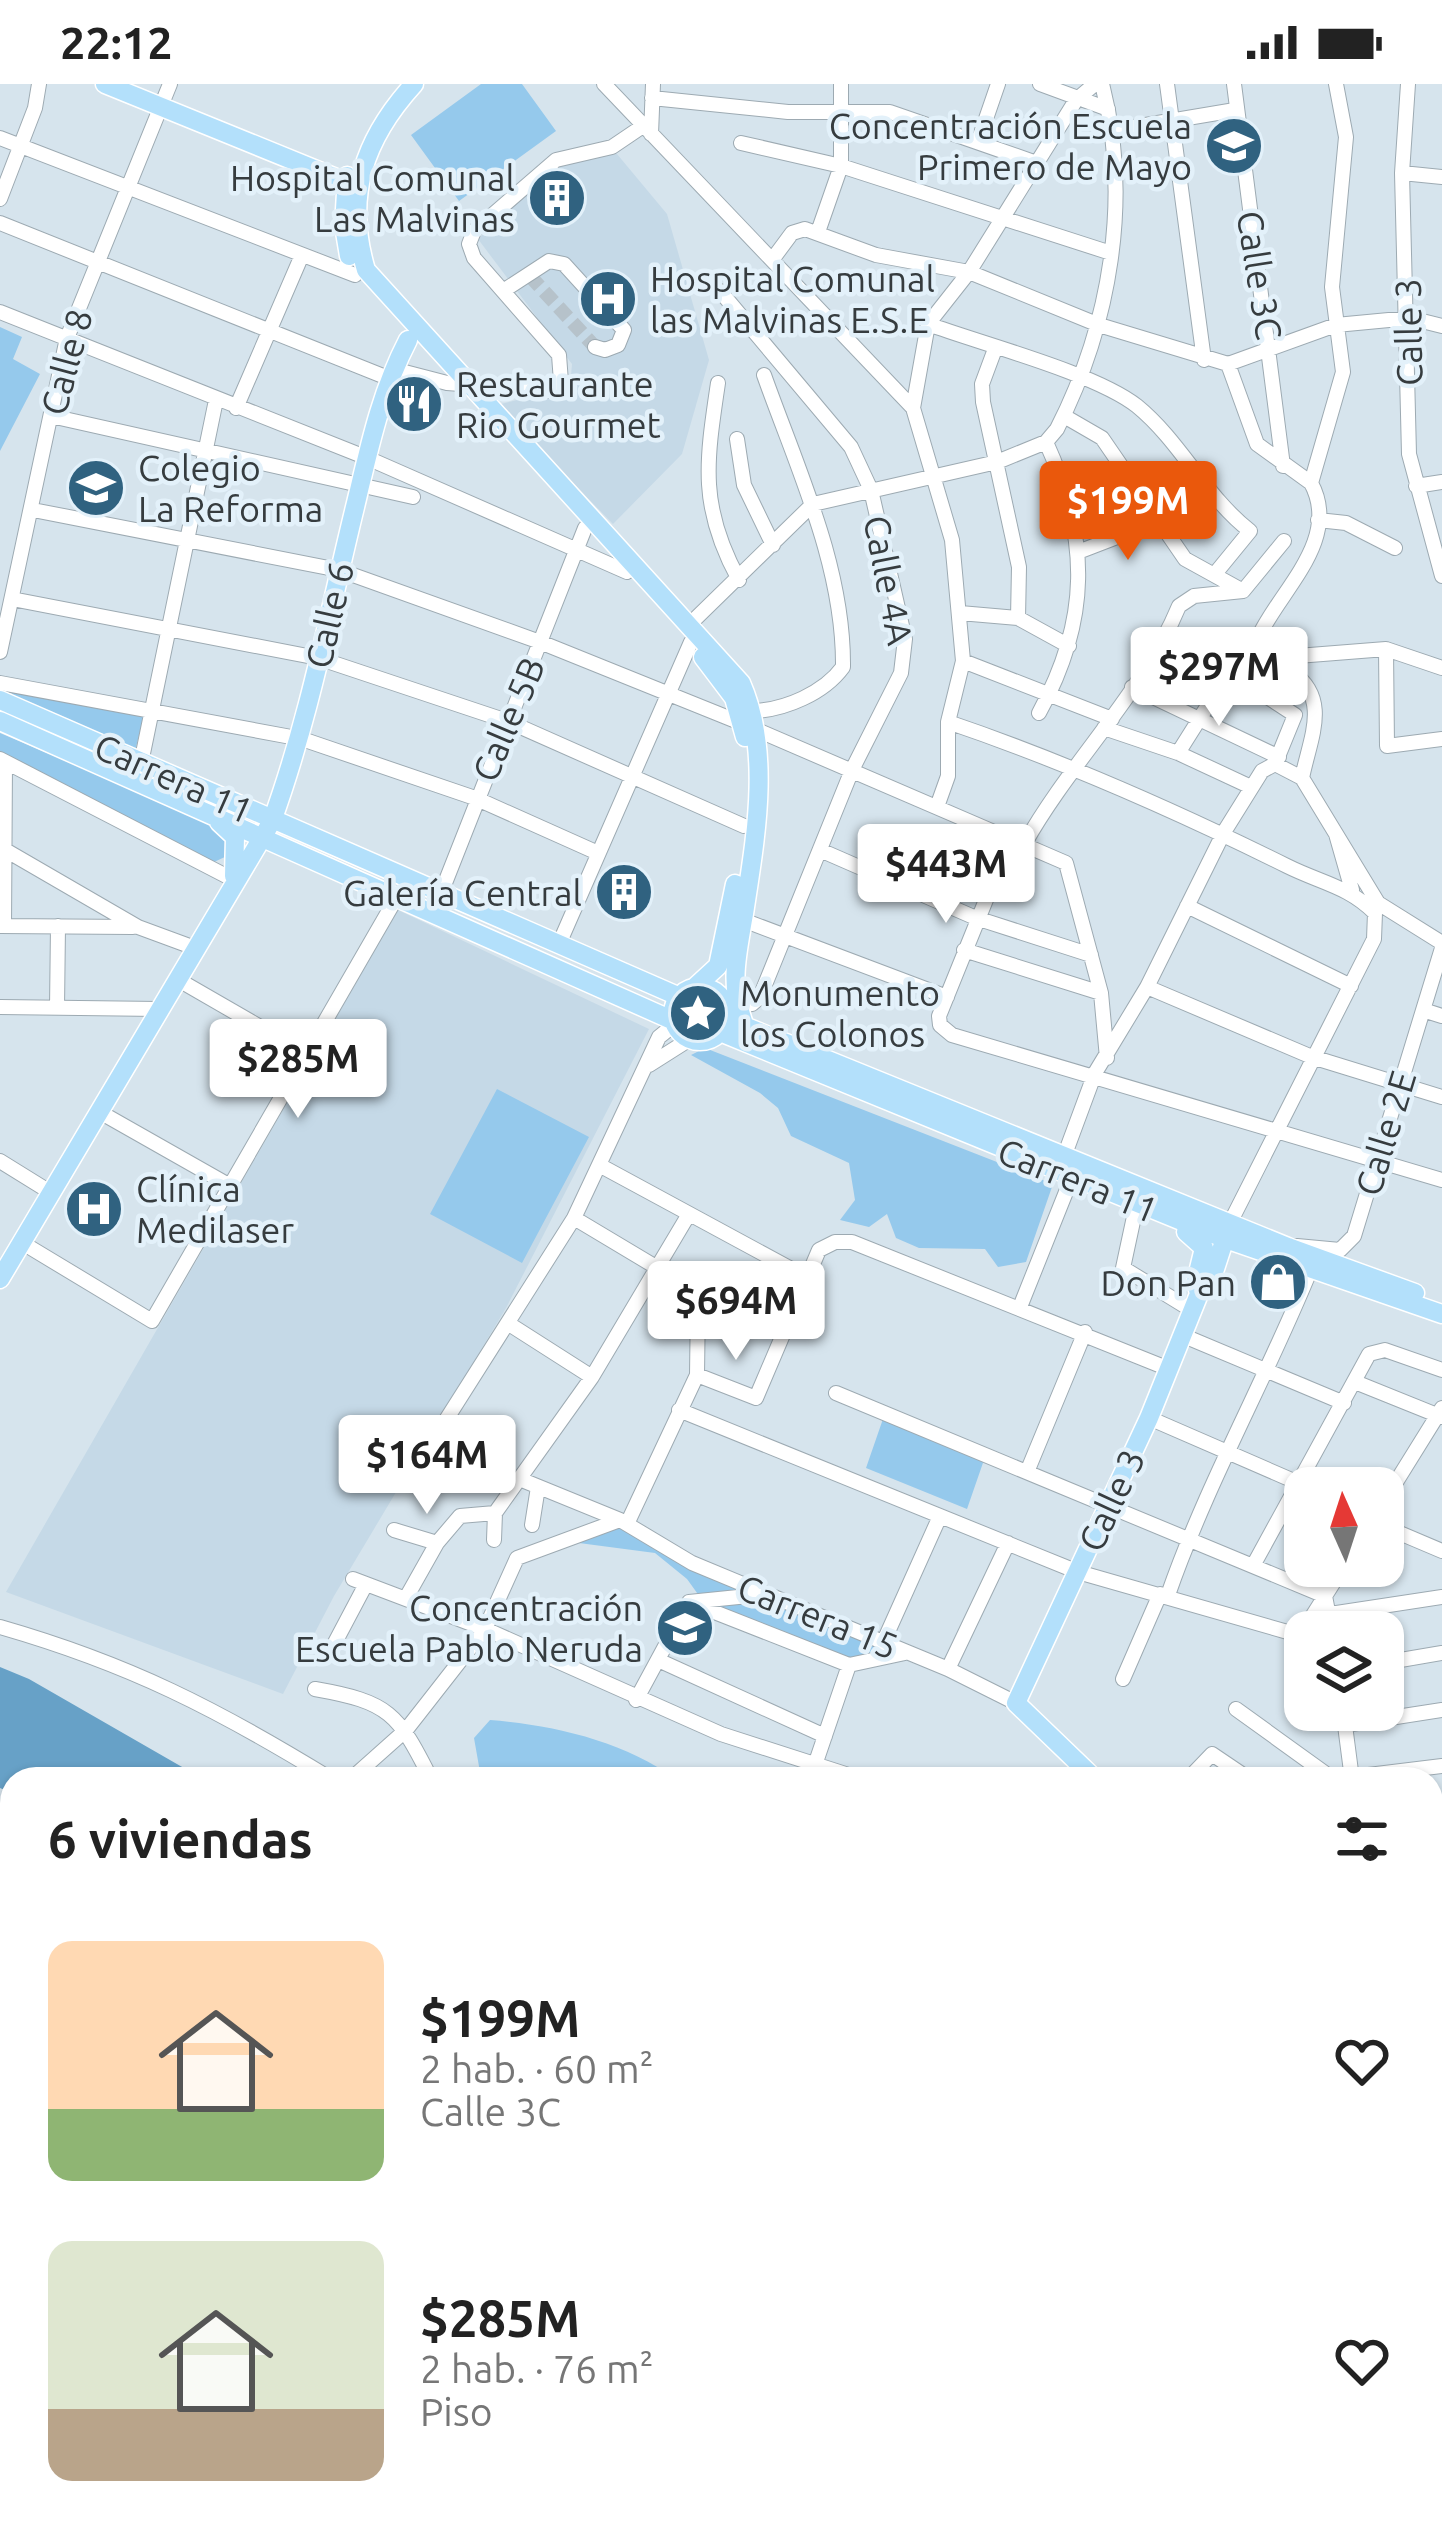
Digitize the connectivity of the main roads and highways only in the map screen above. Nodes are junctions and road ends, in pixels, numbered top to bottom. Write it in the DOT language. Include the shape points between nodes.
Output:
graph roads {
  1 [pos="105,84"];
  2 [pos="398,84"];
  3 [pos="414,84"];
  4 [pos="346,182"];
  5 [pos="408,340"];
  6 [pos="454,382"];
  7 [pos="690,633"];
  8 [pos="0,700"];
  9 [pos="0,722"];
  10 [pos="752,722"];
  11 [pos="219,817"];
  12 [pos="267,828"];
  13 [pos="234,880"];
  14 [pos="437,902"];
  15 [pos="687,992"];
  16 [pos="731,1018"];
  17 [pos="675,1022"];
  18 [pos="1139,1195"];
  19 [pos="1176,1219"];
  20 [pos="1227,1231"];
  21 [pos="1285,1254"];
  22 [pos="0,1279"];
  23 [pos="1442,1302"];
  24 [pos="1196,1303"];
  25 [pos="1442,1314"];
  26 [pos="1016,1703"];
  27 [pos="1083,1767"];
  1 -- 4 [label="main road"];
  2 -- 4 [label="main road" via="357,141"];
  3 -- 6 [label="main road" via="367,148 357,187 360,250 375,285"];
  4 -- 5 [label="main road" via="344,226 355,275"];
  5 -- 6 [label="main road"];
  5 -- 12 [label="main road, Calle 6" via="365,457 302,740"];
  6 -- 7 [label="main road"];
  6 -- 7 [label="main road"];
  7 -- 10 [label="main road"];
  8 -- 12 [label="main road, Carrera 11"];
  9 -- 11 [label="main road, Carrera 11"];
  10 -- 15 [label="main road" via="727,944 711,976"];
  10 -- 16 [label="main road" via="756,826"];
  11 -- 12 [label="main road, Carrera 11"];
  11 -- 13 [label="main road" via="235,837"];
  12 -- 13 [label="main road, Calle 6"];
  12 -- 14 [label="main road, Carrera 11"];
  12 -- 14 [label="main road, Carrera 11" via="398,895"];
  13 -- 22 [label="main road, Calle 6"];
  14 -- 15 [label="main road, Carrera 11"];
  14 -- 17 [label="main road, Carrera 11"];
  15 -- 16 [label="main road, Carrera 11" via="718,994"];
  15 -- 17 [label="main road"];
  16 -- 17 [label="main road" via="690,1039"];
  16 -- 18 [label="main road, Carrera 11" via="1065,1154"];
  16 -- 18 [label="main road, Carrera 11" via="1072,1177"];
  18 -- 19 [label="main road, Carrera 11"];
  18 -- 20 [label="main road, Carrera 11"];
  19 -- 20 [label="main road, Carrera 11"];
  19 -- 24 [label="main road, Calle 3" via="1204,1248"];
  20 -- 21 [label="main road, Carrera 11"];
  20 -- 24 [label="main road, Calle 3"];
  21 -- 23 [label="main road, Carrera 11"];
  21 -- 25 [label="main road, Carrera 11" via="1310,1271"];
  24 -- 26 [label="main road, Calle 3"];
  26 -- 27 [label="main road, Carrera 15"];
}
